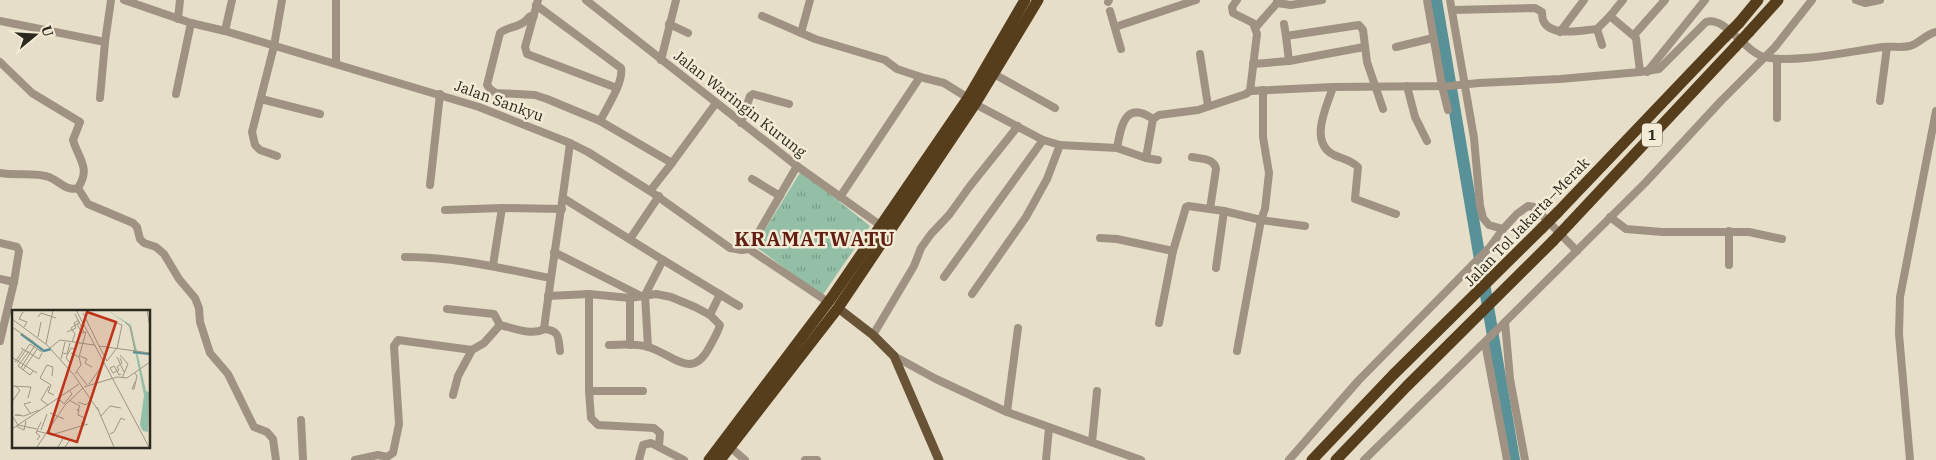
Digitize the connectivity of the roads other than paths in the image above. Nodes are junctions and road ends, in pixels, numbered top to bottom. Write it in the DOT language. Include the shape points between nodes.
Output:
graph roads {
  1 [pos="111,0"];
  2 [pos="124,0"];
  3 [pos="180,0"];
  4 [pos="232,0"];
  5 [pos="282,0"];
  6 [pos="336,0"];
  7 [pos="586,0"];
  8 [pos="676,0"];
  9 [pos="810,0"];
  10 [pos="1025,0"];
  11 [pos="1038,0"];
  12 [pos="1196,0"];
  13 [pos="1237,0"];
  14 [pos="1322,0"];
  15 [pos="1427,0"];
  16 [pos="1450,0"];
  17 [pos="1584,0"];
  18 [pos="1623,0"];
  19 [pos="1665,0"];
  20 [pos="1705,0"];
  21 [pos="1758,0"];
  22 [pos="1778,0"];
  23 [pos="1812,0"];
  24 [pos="1856,0"];
  25 [pos="1880,0"];
  26 [pos="134,1"];
  27 [pos="537,2"];
  28 [pos="1277,2"];
  29 [pos="597,3"];
  30 [pos="1452,10"];
  31 [pos="1110,11"];
  32 [pos="534,15"];
  33 [pos="762,16"];
  34 [pos="1610,16"];
  35 [pos="178,19"];
  36 [pos="0,21"];
  37 [pos="191,23"];
  38 [pos="669,24"];
  39 [pos="1284,24"];
  40 [pos="1115,27"];
  41 [pos="1256,27"];
  42 [pos="1597,29"];
  43 [pos="226,30"];
  44 [pos="1560,32"];
  45 [pos="1936,32"];
  46 [pos="688,33"];
  47 [pos="801,33"];
  48 [pos="1634,35"];
  49 [pos="1286,36"];
  50 [pos="1433,38"];
  51 [pos="105,42"];
  52 [pos="1602,45"];
  53 [pos="274,46"];
  54 [pos="1886,46"];
  55 [pos="1396,47"];
  56 [pos="1364,48"];
  57 [pos="1121,49"];
  58 [pos="1200,54"];
  59 [pos="1764,57"];
  60 [pos="1777,59"];
  61 [pos="661,60"];
  62 [pos="1289,61"];
  63 [pos="0,62"];
  64 [pos="336,63"];
  65 [pos="1253,64"];
  66 [pos="1643,72"];
  67 [pos="994,74"];
  68 [pos="920,77"];
  69 [pos="1462,84"];
  70 [pos="1407,86"];
  71 [pos="1445,86"];
  72 [pos="1333,87"];
  73 [pos="617,88"];
  74 [pos="1377,88"];
  75 [pos="1263,90"];
  76 [pos="1250,91"];
  77 [pos="176,94"];
  78 [pos="440,94"];
  79 [pos="100,98"];
  80 [pos="261,99"];
  81 [pos="971,101"];
  82 [pos="1880,101"];
  83 [pos="716,103"];
  84 [pos="789,104"];
  85 [pos="1208,106"];
  86 [pos="1056,108"];
  87 [pos="1383,109"];
  88 [pos="1448,110"];
  89 [pos="1936,111"];
  90 [pos="320,114"];
  91 [pos="1777,118"];
  92 [pos="1153,119"];
  93 [pos="600,121"];
  94 [pos="741,123"];
  95 [pos="1018,126"];
  96 [pos="1043,140"];
  97 [pos="1427,140"];
  98 [pos="570,144"];
  99 [pos="1060,145"];
  100 [pos="1117,148"];
  101 [pos="277,156"];
  102 [pos="1192,157"];
  103 [pos="1146,158"];
  104 [pos="1158,160"];
  105 [pos="672,163"];
  106 [pos="797,166"];
  107 [pos="0,173"];
  108 [pos="752,179"];
  109 [pos="430,185"];
  110 [pos="78,188"];
  111 [pos="650,191"];
  112 [pos="658,196"];
  113 [pos="780,196"];
  114 [pos="840,197"];
  115 [pos="563,198"];
  116 [pos="502,208"];
  117 [pos="562,209"];
  118 [pos="1210,209"];
  119 [pos="445,210"];
  120 [pos="1224,211"];
  121 [pos="1396,214"];
  122 [pos="1610,217"];
  123 [pos="1262,220"];
  124 [pos="880,225"];
  125 [pos="1305,226"];
  126 [pos="1502,228"];
  127 [pos="1729,231"];
  128 [pos="1100,238"];
  129 [pos="630,239"];
  130 [pos="1782,239"];
  131 [pos="0,244"];
  132 [pos="749,249"];
  133 [pos="1576,250"];
  134 [pos="1173,251"];
  135 [pos="554,252"];
  136 [pos="405,258"];
  137 [pos="663,260"];
  138 [pos="493,265"];
  139 [pos="1729,265"];
  140 [pos="1216,268"];
  141 [pos="944,277"];
  142 [pos="550,278"];
  143 [pos="0,279"];
  144 [pos="14,282"];
  145 [pos="589,294"];
  146 [pos="720,294"];
  147 [pos="972,294"];
  148 [pos="548,296"];
  149 [pos="643,296"];
  150 [pos="630,298"];
  151 [pos="833,305"];
  152 [pos="739,306"];
  153 [pos="447,309"];
  154 [pos="4,313"];
  155 [pos="710,316"];
  156 [pos="1159,323"];
  157 [pos="1503,324"];
  158 [pos="500,325"];
  159 [pos="1018,328"];
  160 [pos="544,330"];
  161 [pos="873,335"];
  162 [pos="1487,340"];
  163 [pos="0,341"];
  164 [pos="609,345"];
  165 [pos="630,345"];
  166 [pos="648,347"];
  167 [pos="472,350"];
  168 [pos="560,351"];
  169 [pos="1237,351"];
  170 [pos="894,356"];
  171 [pos="588,391"];
  172 [pos="643,391"];
  173 [pos="1097,391"];
  174 [pos="452,395"];
  175 [pos="1007,412"];
  176 [pos="301,420"];
  177 [pos="1049,428"];
  178 [pos="1092,442"];
  179 [pos="659,446"];
  180 [pos="730,447"];
  181 [pos="1121,456"];
  182 [pos="276,460"];
  183 [pos="303,460"];
  184 [pos="355,460"];
  185 [pos="638,460"];
  186 [pos="684,460"];
  187 [pos="709,460"];
  188 [pos="720,460"];
  189 [pos="746,460"];
  190 [pos="805,460"];
  191 [pos="817,460"];
  192 [pos="939,460"];
  193 [pos="1046,460"];
  194 [pos="1141,460"];
  195 [pos="1289,460"];
  196 [pos="1312,460"];
  197 [pos="1336,460"];
  198 [pos="1364,460"];
  199 [pos="1507,460"];
  200 [pos="1525,460"];
  201 [pos="1910,460"];
  1 -- 51 [label="street"];
  2 -- 26 [label="street, Jalan Sankyu"];
  3 -- 35 [label="street"];
  4 -- 43 [label="street"];
  5 -- 53 [label="street"];
  6 -- 64 [label="street"];
  7 -- 29 [label="street, Jalan Waringin Kurung"];
  8 -- 38 [label="street"];
  9 -- 47 [label="street"];
  10 -- 81 [label="highway"];
  11 -- 67 [label="highway"];
  12 -- 40 [label="street"];
  13 -- 41 [label="street" via="1232,7 1233,13"];
  14 -- 28 [label="street" via="1290,5"];
  15 -- 50 [label="street"];
  16 -- 30 [label="street"];
  17 -- 44 [label="street"];
  18 -- 34 [label="street"];
  19 -- 48 [label="street"];
  20 -- 66 [label="street"];
  21 -- 196 [label="highway, Jalan Tol Jakarta–Merak / 1, bridge" via="1558,212"];
  22 -- 197 [label="highway, Jalan Tol Jakarta–Merak / 1, bridge" via="1553,241"];
  23 -- 59 [label="street"];
  24 -- 25 [label="street" via="1865,3"];
  26 -- 35 [label="street, Jalan Sankyu"];
  27 -- 32 [label="street"];
  27 -- 73 [label="street" via="621,68"];
  28 -- 41 [label="street"];
  29 -- 61 [label="street, Jalan Waringin Kurung"];
  30 -- 44 [label="street" via="1535,8 1542,12 1543,20 1553,30"];
  30 -- 69 [label="street"];
  31 -- 40 [label="street"];
  32 -- 73 [label="street" via="525,46 527,54"];
  32 -- 93 [label="street" via="500,33 488,87 496,92 535,95"];
  33 -- 47 [label="street"];
  34 -- 42 [label="street"];
  34 -- 48 [label="street"];
  35 -- 37 [label="street, Jalan Sankyu"];
  36 -- 51 [label="street"];
  37 -- 43 [label="street, Jalan Sankyu"];
  37 -- 77 [label="street"];
  38 -- 46 [label="street"];
  38 -- 61 [label="street"];
  39 -- 49 [label="street"];
  40 -- 57 [label="street"];
  41 -- 65 [label="street"];
  42 -- 44 [label="street"];
  42 -- 52 [label="street"];
  43 -- 53 [label="street, Jalan Sankyu"];
  45 -- 54 [label="street" via="1911,45"];
  47 -- 68 [label="street" via="885,60 897,69"];
  48 -- 66 [label="street"];
  49 -- 56 [label="street" via="1357,25 1363,30"];
  49 -- 62 [label="street"];
  50 -- 55 [label="street"];
  50 -- 71 [label="street"];
  51 -- 79 [label="street"];
  53 -- 64 [label="street, Jalan Sankyu"];
  53 -- 80 [label="street"];
  54 -- 60 [label="street"];
  54 -- 82 [label="street"];
  56 -- 62 [label="street"];
  56 -- 74 [label="street"];
  58 -- 85 [label="street"];
  59 -- 60 [label="street"];
  59 -- 66 [label="street" via="1756,54 1719,22 1710,21 1661,67"];
  59 -- 122 [label="street"];
  60 -- 91 [label="street"];
  61 -- 83 [label="street, Jalan Waringin Kurung"];
  62 -- 65 [label="street"];
  63 -- 110 [label="street" via="32,93 80,122 73,140 85,173"];
  64 -- 78 [label="street, Jalan Sankyu"];
  65 -- 76 [label="street"];
  66 -- 69 [label="street"];
  67 -- 81 [label="highway"];
  67 -- 86 [label="street"];
  68 -- 81 [label="street" via="944,83"];
  68 -- 114 [label="street"];
  69 -- 71 [label="street"];
  69 -- 126 [label="street" via="1474,138 1482,214 1489,225"];
  70 -- 71 [label="street"];
  70 -- 74 [label="street"];
  70 -- 97 [label="street" via="1415,117"];
  71 -- 88 [label="street"];
  72 -- 74 [label="street"];
  72 -- 75 [label="street"];
  72 -- 121 [label="street" via="1320,129 1324,145 1332,154 1354,163 1358,168 1355,199"];
  73 -- 93 [label="street"];
  74 -- 87 [label="street"];
  75 -- 76 [label="street"];
  75 -- 123 [label="street" via="1263,137 1269,173"];
  76 -- 85 [label="street"];
  78 -- 98 [label="street, Jalan Sankyu" via="479,106"];
  78 -- 109 [label="street"];
  80 -- 90 [label="street"];
  80 -- 101 [label="street" via="252,140 260,150"];
  81 -- 95 [label="street"];
  81 -- 124 [label="highway"];
  81 -- 151 [label="highway"];
  83 -- 94 [label="street, Jalan Waringin Kurung"];
  83 -- 105 [label="street"];
  84 -- 94 [label="street" via="753,94"];
  85 -- 92 [label="street" via="1159,115"];
  89 -- 201 [label="street" via="1900,297 1899,334"];
  92 -- 100 [label="street" via="1145,114 1130,113 1126,116"];
  92 -- 103 [label="street"];
  93 -- 105 [label="street"];
  94 -- 106 [label="street, Jalan Waringin Kurung"];
  95 -- 96 [label="street"];
  95 -- 161 [label="street" via="921,248 914,266"];
  96 -- 99 [label="street"];
  96 -- 141 [label="street"];
  98 -- 111 [label="street, Jalan Sankyu"];
  98 -- 115 [label="street"];
  99 -- 100 [label="street"];
  99 -- 147 [label="street" via="1047,179 1026,217"];
  100 -- 103 [label="street"];
  102 -- 118 [label="street" via="1215,164"];
  103 -- 104 [label="street"];
  105 -- 111 [label="street"];
  106 -- 113 [label="street"];
  106 -- 114 [label="street, Jalan Waringin Kurung"];
  107 -- 110 [label="street" via="48,176 69,189"];
  108 -- 113 [label="street"];
  110 -- 182 [label="street" via="88,204 133,223 140,239 164,254 195,298 210,353 228,374 254,427 267,432 273,439"];
  111 -- 112 [label="street, Jalan Sankyu"];
  112 -- 129 [label="street"];
  112 -- 132 [label="street, Jalan Sankyu" via="730,248"];
  113 -- 132 [label="street"];
  114 -- 124 [label="street, Jalan Waringin Kurung"];
  115 -- 117 [label="street"];
  115 -- 129 [label="street"];
  116 -- 117 [label="street"];
  116 -- 119 [label="street"];
  116 -- 138 [label="street"];
  117 -- 135 [label="street"];
  118 -- 120 [label="street"];
  118 -- 134 [label="street" via="1186,207"];
  120 -- 123 [label="street"];
  120 -- 140 [label="street"];
  122 -- 127 [label="street" via="1626,229"];
  122 -- 133 [label="street"];
  123 -- 125 [label="street"];
  123 -- 169 [label="street"];
  124 -- 151 [label="highway"];
  126 -- 133 [label="street" via="1522,209 1534,207"];
  126 -- 195 [label="street" via="1490,247 1358,381"];
  127 -- 130 [label="street"];
  127 -- 139 [label="street"];
  128 -- 134 [label="street"];
  129 -- 137 [label="street"];
  131 -- 144 [label="street" via="19,250"];
  132 -- 151 [label="street, Jalan Sankyu"];
  133 -- 157 [label="street"];
  134 -- 156 [label="street"];
  135 -- 142 [label="street"];
  135 -- 149 [label="street"];
  136 -- 138 [label="street"];
  137 -- 146 [label="street"];
  137 -- 149 [label="street"];
  138 -- 142 [label="street"];
  142 -- 148 [label="street"];
  143 -- 144 [label="street"];
  144 -- 154 [label="street"];
  145 -- 148 [label="street"];
  145 -- 150 [label="street"];
  145 -- 171 [label="street"];
  146 -- 152 [label="street"];
  146 -- 155 [label="street"];
  148 -- 160 [label="street"];
  149 -- 150 [label="street"];
  149 -- 155 [label="street" via="656,294 678,298"];
  149 -- 166 [label="street"];
  150 -- 165 [label="street"];
  151 -- 161 [label="main road"];
  151 -- 180 [label="highway"];
  151 -- 187 [label="highway"];
  153 -- 158 [label="street" via="494,314"];
  154 -- 163 [label="street"];
  155 -- 166 [label="street" via="719,322 719,329 699,362 692,364 671,359"];
  157 -- 162 [label="street"];
  157 -- 200 [label="street"];
  158 -- 160 [label="street" via="531,332"];
  158 -- 167 [label="street"];
  159 -- 175 [label="street"];
  160 -- 168 [label="street" via="556,333"];
  161 -- 170 [label="main road"];
  162 -- 198 [label="street"];
  162 -- 199 [label="street"];
  164 -- 165 [label="street"];
  165 -- 166 [label="street"];
  167 -- 174 [label="street"];
  167 -- 184 [label="street" via="398,340 394,346 399,424 394,453 387,457 378,455"];
  170 -- 175 [label="street"];
  170 -- 192 [label="main road"];
  171 -- 172 [label="street"];
  171 -- 179 [label="street" via="594,422 598,425 654,428 660,434"];
  173 -- 178 [label="street"];
  175 -- 177 [label="street"];
  176 -- 183 [label="street"];
  177 -- 178 [label="street"];
  177 -- 193 [label="street"];
  178 -- 181 [label="street"];
  179 -- 185 [label="street" via="651,442 643,445"];
  179 -- 186 [label="street"];
  180 -- 188 [label="highway"];
  180 -- 189 [label="street"];
  181 -- 194 [label="street"];
  190 -- 191 [label="street"];
}
